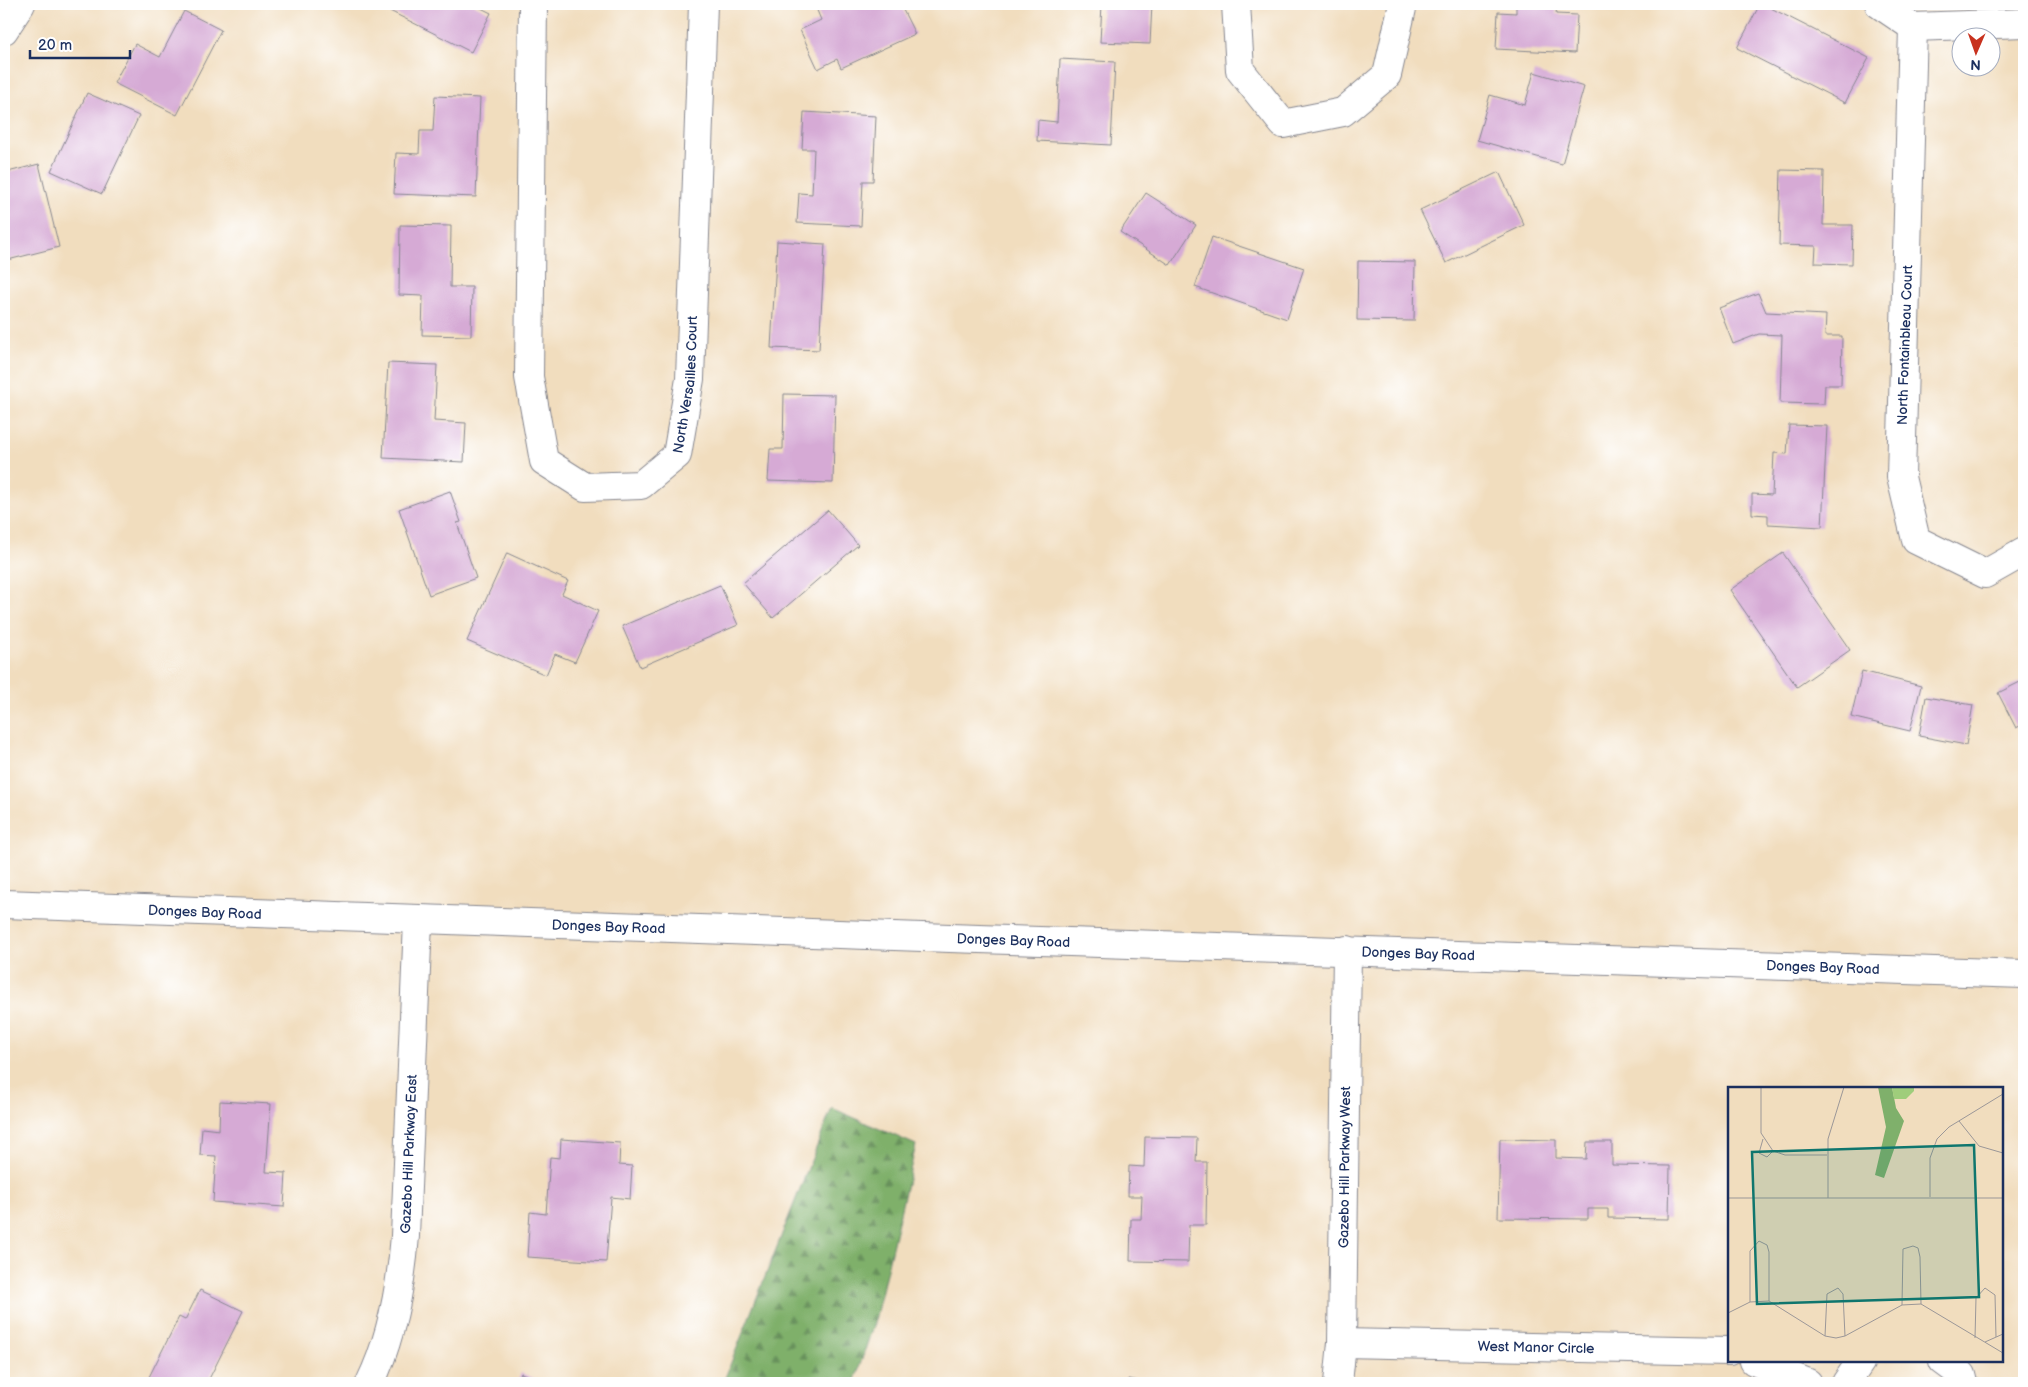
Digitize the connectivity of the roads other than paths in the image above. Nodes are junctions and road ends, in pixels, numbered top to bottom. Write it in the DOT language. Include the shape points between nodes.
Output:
graph roads {
  1 [pos="21,4"];
  2 [pos="533,4"];
  3 [pos="703,4"];
  4 [pos="1236,4"];
  5 [pos="1403,4"];
  6 [pos="1879,4"];
  7 [pos="2024,23"];
  8 [pos="1913,27"];
  9 [pos="4,30"];
  10 [pos="2024,552"];
  11 [pos="4,904"];
  12 [pos="418,921"];
  13 [pos="1347,950"];
  14 [pos="2024,974"];
  15 [pos="1342,1343"];
  16 [pos="1728,1351"];
  17 [pos="1756,1362"];
  18 [pos="1860,1362"];
  19 [pos="1944,1362"];
  20 [pos="370,1383"];
  21 [pos="1338,1383"];
  22 [pos="1808,1383"];
  23 [pos="1846,1383"];
  24 [pos="1964,1383"];
  1 -- 9 [label="street"];
  2 -- 3 [label="street, North Versailles Court" via="529,377 544,461 585,487 641,485 677,455 690,379"];
  4 -- 5 [label="street" via="1240,70 1283,124 1343,112 1386,75"];
  6 -- 8 [label="street"];
  7 -- 8 [label="street"];
  8 -- 10 [label="street, North Fontainbleau Court" via="1901,477 1916,540 1985,574"];
  11 -- 12 [label="street, Donges Bay Road"];
  12 -- 13 [label="street, Donges Bay Road"];
  12 -- 20 [label="street, Gazebo Hill Parkway East" via="402,1276 377,1369"];
  13 -- 14 [label="street, Donges Bay Road"];
  13 -- 15 [label="street, Gazebo Hill Parkway West"];
  15 -- 16 [label="street, West Manor Circle"];
  15 -- 21 [label="street, Gazebo Hill Parkway West"];
  17 -- 22 [label="street"];
  18 -- 23 [label="street"];
  19 -- 24 [label="street" via="1962,1375"];
}
